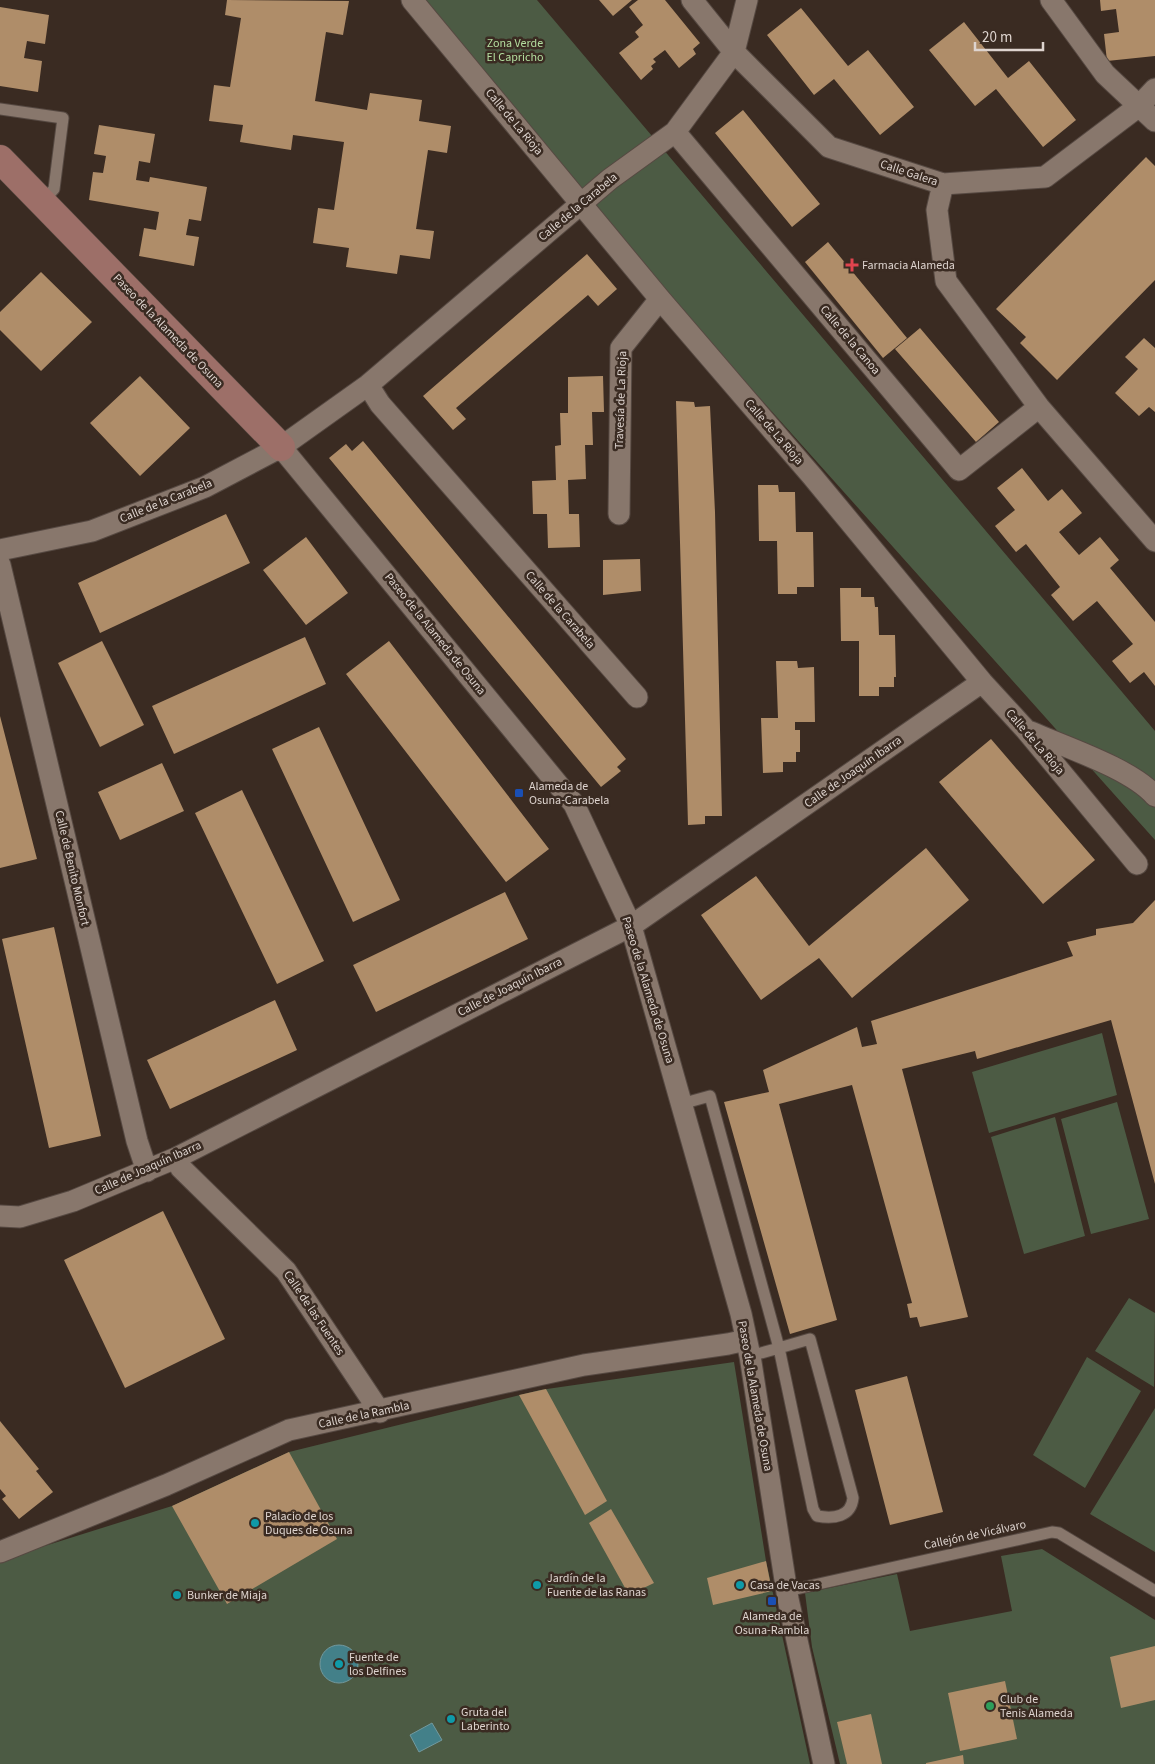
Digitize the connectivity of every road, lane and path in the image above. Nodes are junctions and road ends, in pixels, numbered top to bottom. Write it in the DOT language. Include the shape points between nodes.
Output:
graph roads {
  1 [pos="412,0"];
  2 [pos="692,0"];
  3 [pos="747,0"];
  4 [pos="1050,0"];
  5 [pos="734,52"];
  6 [pos="1155,89"];
  7 [pos="1139,106"];
  8 [pos="0,109"];
  9 [pos="1155,121"];
  10 [pos="675,132"];
  11 [pos="0,159"];
  12 [pos="943,184"];
  13 [pos="42,202"];
  14 [pos="582,203"];
  15 [pos="660,299"];
  16 [pos="368,385"];
  17 [pos="1039,407"];
  18 [pos="282,447"];
  19 [pos="619,514"];
  20 [pos="1155,541"];
  21 [pos="0,550"];
  22 [pos="0,565"];
  23 [pos="982,682"];
  24 [pos="637,697"];
  25 [pos="1026,730"];
  26 [pos="1155,796"];
  27 [pos="1137,864"];
  28 [pos="631,926"];
  29 [pos="681,1104"];
  30 [pos="176,1158"];
  31 [pos="147,1171"];
  32 [pos="0,1216"];
  33 [pos="748,1348"];
  34 [pos="779,1348"];
  35 [pos="380,1412"];
  36 [pos="0,1552"];
  37 [pos="788,1591"];
  38 [pos="1155,1591"];
  39 [pos="824,1764"];
  1 -- 14 [label="street, Calle de La Rioja"];
  2 -- 5 [label="street, Calle Galera"];
  3 -- 5 [label="street, Calle de la Carabela"];
  4 -- 7 [label="street" via="1105,74"];
  5 -- 10 [label="street, Calle de la Carabela"];
  5 -- 12 [label="street, Calle Galera" via="829,146"];
  6 -- 7 [label="street, Calle Galera"];
  7 -- 9 [label="street"];
  7 -- 12 [label="street, Calle Galera" via="1045,177"];
  8 -- 13 [label="lane" via="63,118 54,189"];
  10 -- 14 [label="street, Calle de la Carabela"];
  10 -- 17 [label="street, Calle de la Canoa" via="959,470"];
  11 -- 13 [label="street, Paseo de la Alameda de Osuna"];
  12 -- 17 [label="street" via="937,210 946,281"];
  13 -- 18 [label="street, Paseo de la Alameda de Osuna"];
  14 -- 15 [label="street, Calle de La Rioja"];
  14 -- 16 [label="street, Calle de la Carabela"];
  15 -- 19 [label="street, Travesía de La Rioja" via="621,348"];
  15 -- 23 [label="street, Calle de La Rioja"];
  16 -- 18 [label="street, Calle de la Carabela"];
  16 -- 24 [label="street, Calle de la Carabela" via="380,404"];
  17 -- 20 [label="street"];
  18 -- 21 [label="street, Calle de la Carabela" via="205,487 92,532"];
  18 -- 28 [label="street, Paseo de la Alameda de Osuna" via="574,804"];
  22 -- 31 [label="street, Calle de Benito Monfort"];
  23 -- 25 [label="street, Calle de La Rioja"];
  23 -- 28 [label="street, Calle de Joaquín Ibarra"];
  25 -- 26 [label="street" via="1114,768"];
  25 -- 27 [label="street, Calle de La Rioja"];
  28 -- 29 [label="street, Paseo de la Alameda de Osuna"];
  28 -- 30 [label="street, Calle de Joaquín Ibarra"];
  29 -- 33 [label="street, Paseo de la Alameda de Osuna"];
  29 -- 34 [label="lane" via="710,1096"];
  30 -- 31 [label="street, Calle de Joaquín Ibarra"];
  30 -- 35 [label="street, Calle de las Fuentes" via="181,1168 286,1271"];
  31 -- 32 [label="street, Calle de Joaquín Ibarra" via="73,1201 20,1217"];
  33 -- 34 [label="lane"];
  33 -- 35 [label="street, Calle de la Rambla" via="728,1344 584,1365"];
  33 -- 37 [label="street, Paseo de la Alameda de Osuna"];
  34 -- 34 [label="lane" via="813,1509 818,1516 828,1518 847,1513 852,1508 853,1498 810,1339"];
  35 -- 36 [label="street, Calle de la Rambla" via="289,1430 166,1485"];
  37 -- 38 [label="lane, Callejón de Vicálvaro" via="1052,1532 1059,1533"];
  37 -- 39 [label="street, Paseo de la Alameda de Osuna"];
}
